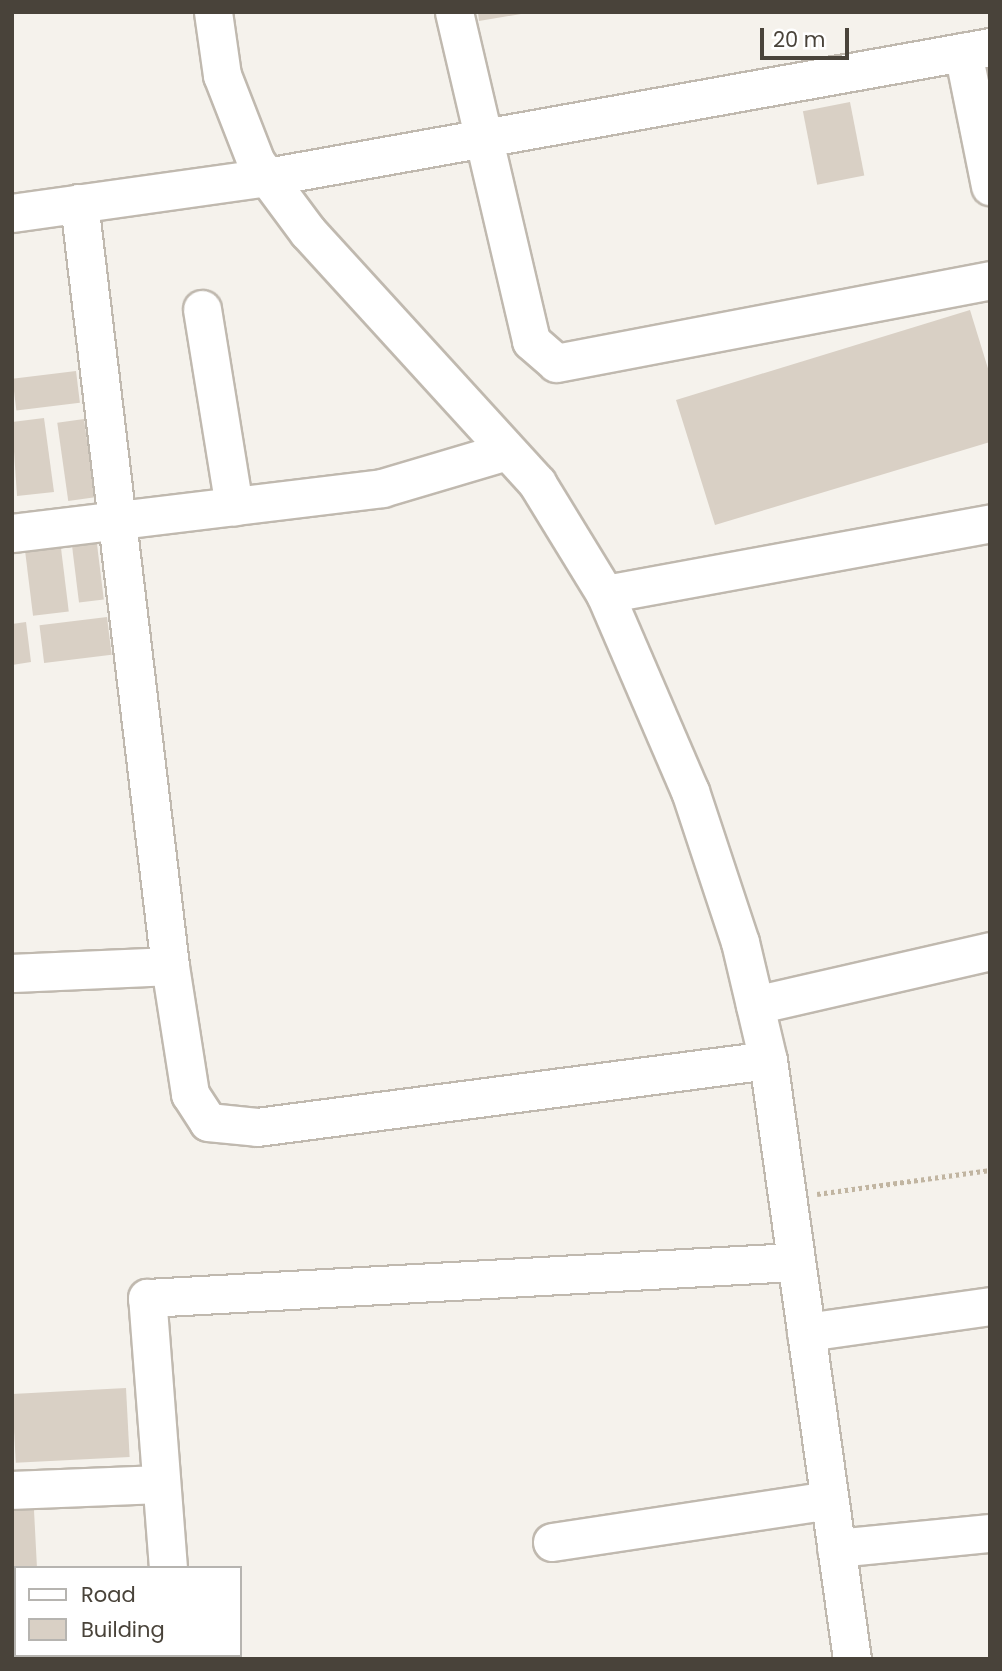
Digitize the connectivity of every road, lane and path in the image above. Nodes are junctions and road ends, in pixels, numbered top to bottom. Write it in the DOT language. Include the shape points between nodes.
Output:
graph roads {
  1 [pos="213,12"];
  2 [pos="454,12"];
  3 [pos="976,50"];
  4 [pos="485,138"];
  5 [pos="267,177"];
  6 [pos="990,186"];
  7 [pos="79,203"];
  8 [pos="12,213"];
  9 [pos="990,280"];
  10 [pos="202,309"];
  11 [pos="507,451"];
  12 [pos="234,506"];
  13 [pos="119,520"];
  14 [pos="990,523"];
  15 [pos="12,533"];
  16 [pos="605,594"];
  17 [pos="990,951"];
  18 [pos="170,966"];
  19 [pos="12,973"];
  20 [pos="755,1004"];
  21 [pos="768,1060"];
  22 [pos="990,1170"];
  23 [pos="788,1199"];
  24 [pos="793,1262"];
  25 [pos="990,1306"];
  26 [pos="806,1332"];
  27 [pos="161,1484"];
  28 [pos="12,1490"];
  29 [pos="829,1500"];
  30 [pos="990,1533"];
  31 [pos="552,1542"];
  32 [pos="836,1548"];
  33 [pos="168,1566"];
  34 [pos="852,1659"];
  1 -- 5 [label="street" via="222,75"];
  2 -- 4 [label="street"];
  3 -- 4 [label="street"];
  3 -- 6 [label="street"];
  4 -- 5 [label="street"];
  4 -- 9 [label="street" via="531,341 556,363"];
  5 -- 7 [label="street"];
  5 -- 11 [label="street" via="308,232"];
  7 -- 8 [label="street"];
  7 -- 13 [label="street"];
  10 -- 12 [label="street"];
  11 -- 12 [label="street" via="382,488"];
  11 -- 16 [label="street" via="537,483"];
  12 -- 13 [label="street"];
  13 -- 15 [label="street"];
  13 -- 18 [label="street"];
  14 -- 16 [label="street"];
  16 -- 20 [label="street" via="690,791"];
  17 -- 20 [label="street"];
  18 -- 19 [label="street"];
  18 -- 21 [label="street" via="190,1094 208,1122 257,1127"];
  20 -- 21 [label="street"];
  21 -- 23 [label="street"];
  22 -- 23 [label="path"];
  23 -- 24 [label="street"];
  24 -- 26 [label="street"];
  24 -- 27 [label="street" via="154,1295 145,1304"];
  25 -- 26 [label="street"];
  26 -- 29 [label="street"];
  27 -- 28 [label="street"];
  27 -- 33 [label="street"];
  29 -- 31 [label="street"];
  29 -- 32 [label="street"];
  30 -- 32 [label="street"];
  32 -- 34 [label="street"];
}
